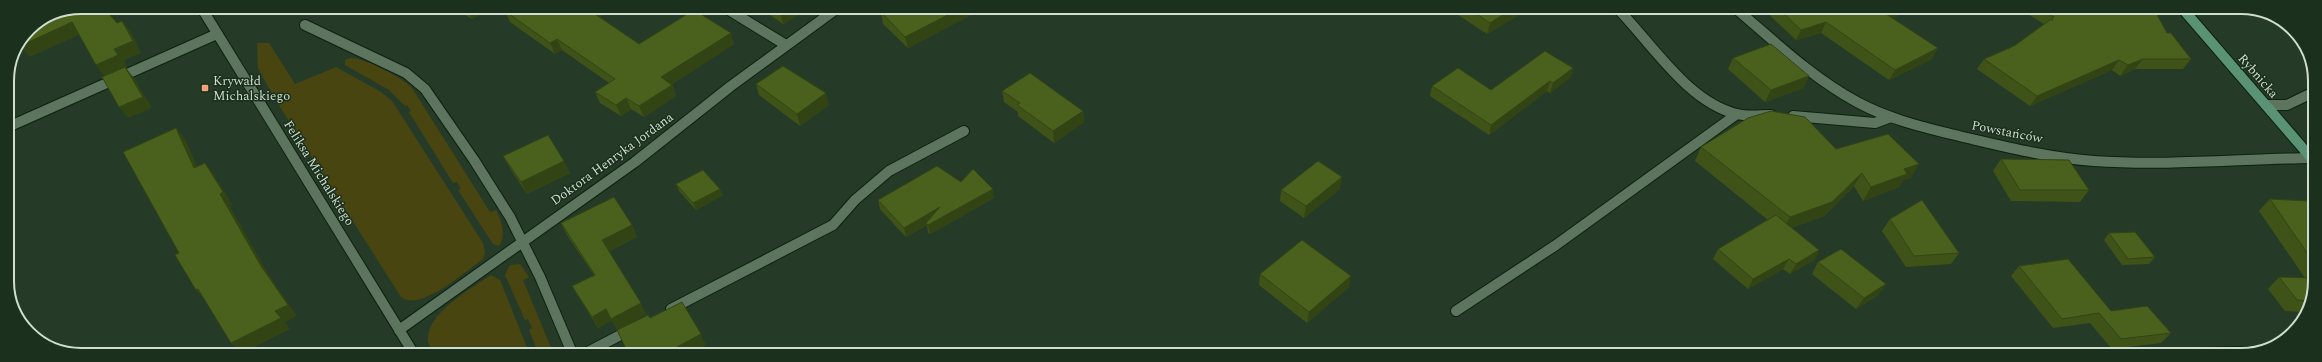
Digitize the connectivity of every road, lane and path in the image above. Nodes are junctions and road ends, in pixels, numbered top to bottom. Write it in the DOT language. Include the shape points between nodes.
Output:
graph roads {
  1 [pos="205,14"];
  2 [pos="735,14"];
  3 [pos="828,14"];
  4 [pos="1623,14"];
  5 [pos="1742,14"];
  6 [pos="2187,14"];
  7 [pos="305,25"];
  8 [pos="217,34"];
  9 [pos="786,45"];
  10 [pos="2308,95"];
  11 [pos="2266,105"];
  12 [pos="1737,114"];
  13 [pos="1891,117"];
  14 [pos="14,124"];
  15 [pos="964,131"];
  16 [pos="2308,154"];
  17 [pos="2308,160"];
  18 [pos="522,241"];
  19 [pos="1456,311"];
  20 [pos="658,315"];
  21 [pos="645,322"];
  22 [pos="399,330"];
  23 [pos="410,348"];
  24 [pos="570,348"];
  25 [pos="594,348"];
  1 -- 8 [label="street, Feliksa Michalskiego"];
  2 -- 9 [label="street"];
  3 -- 9 [label="street, Doktora Henryka Jordana"];
  4 -- 12 [label="street" via="1697,96 1709,104"];
  5 -- 13 [label="street, Powstańców" via="1829,84 1858,103"];
  6 -- 11 [label="main road, Rybnicka"];
  7 -- 18 [label="street" via="406,73 418,82 455,131"];
  8 -- 14 [label="street"];
  8 -- 22 [label="street, Feliksa Michalskiego"];
  9 -- 18 [label="street, Doktora Henryka Jordana" via="635,162"];
  10 -- 11 [label="street" via="2287,105"];
  11 -- 16 [label="main road, Rybnicka"];
  12 -- 13 [label="street" via="1875,123"];
  12 -- 19 [label="street" via="1556,245"];
  13 -- 17 [label="street, Powstańców" via="1977,140 2085,160 2137,163"];
  15 -- 20 [label="street" via="889,171 856,200 833,226"];
  18 -- 22 [label="street, Doktora Henryka Jordana"];
  18 -- 24 [label="street"];
  21 -- 25 [label="street"];
  22 -- 23 [label="street, Feliksa Michalskiego"];
}
